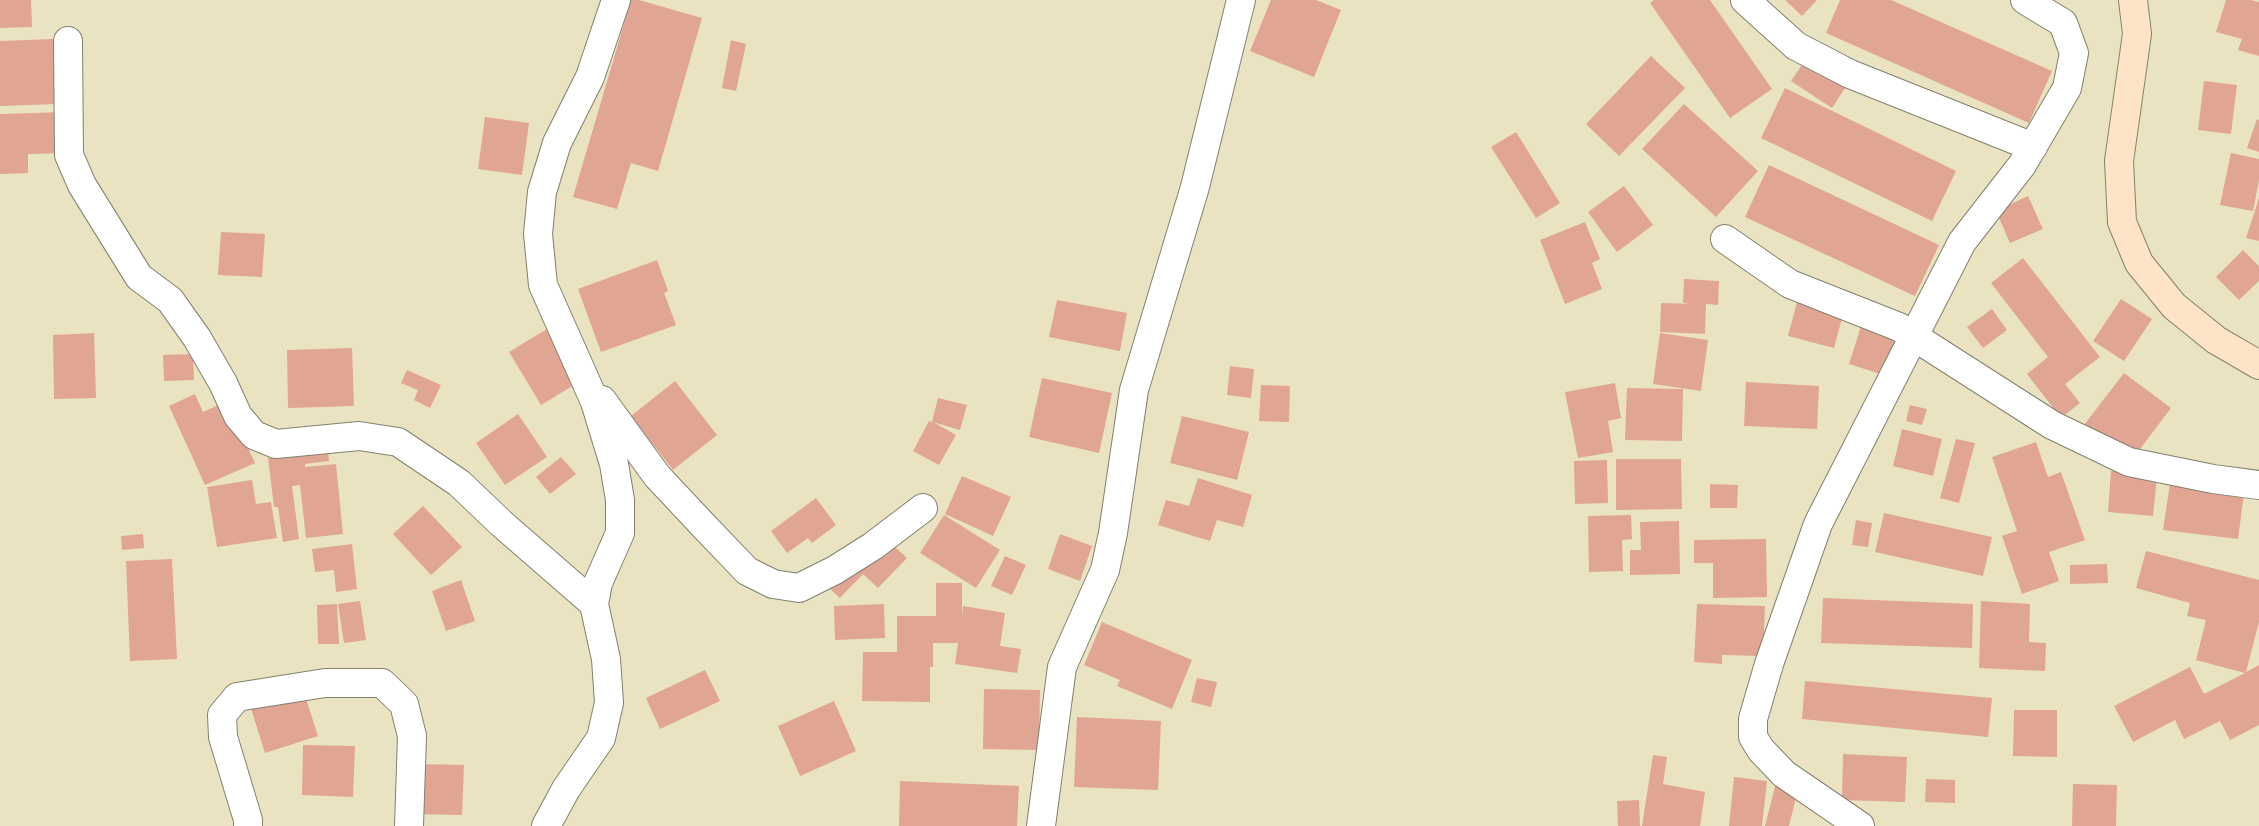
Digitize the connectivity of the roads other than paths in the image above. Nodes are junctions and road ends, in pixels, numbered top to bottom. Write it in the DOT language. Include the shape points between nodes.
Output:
graph roads {
  1 [pos="616,0"];
  2 [pos="1241,0"];
  3 [pos="1745,0"];
  4 [pos="2025,0"];
  5 [pos="2132,0"];
  6 [pos="68,42"];
  7 [pos="2032,147"];
  8 [pos="1725,239"];
  9 [pos="1915,337"];
  10 [pos="2259,365"];
  11 [pos="582,373"];
  12 [pos="2259,485"];
  13 [pos="923,508"];
  14 [pos="594,604"];
  15 [pos="566,789"];
  16 [pos="248,826"];
  17 [pos="409,826"];
  18 [pos="546,826"];
  19 [pos="562,826"];
  20 [pos="1040,826"];
  21 [pos="1860,826"];
  1 -- 11 [label="street" via="590,77 557,143 542,192 538,234 543,285"];
  2 -- 20 [label="street" via="1212,108 1195,188 1134,390 1105,570 1062,667"];
  3 -- 7 [label="street" via="1796,46 1850,74"];
  4 -- 7 [label="street" via="2063,24 2074,53 2066,88"];
  5 -- 10 [label="main road" via="2138,34 2119,161 2122,222 2139,263 2174,306 2216,340"];
  6 -- 14 [label="street" via="68,155 82,185 139,277 170,300 197,338 238,416 254,435 276,444 359,436 398,442 459,483"];
  7 -- 9 [label="street" via="2022,165 1962,242"];
  8 -- 9 [label="street" via="1790,284 1899,327"];
  9 -- 12 [label="street" via="2052,425 2129,462"];
  9 -- 21 [label="street" via="1818,524 1769,664 1754,719 1753,737 1784,774"];
  11 -- 13 [label="street" via="657,476 748,571 773,584 800,588 873,546"];
  11 -- 14 [label="street" via="595,402 614,464 620,500 620,533 598,583"];
  14 -- 15 [label="street" via="606,659 610,703 601,738"];
  15 -- 18 [label="street"];
  15 -- 19 [label="street"];
  16 -- 17 [label="street" via="223,737 222,715 237,697 325,683 382,683 404,704 412,736"];
}
